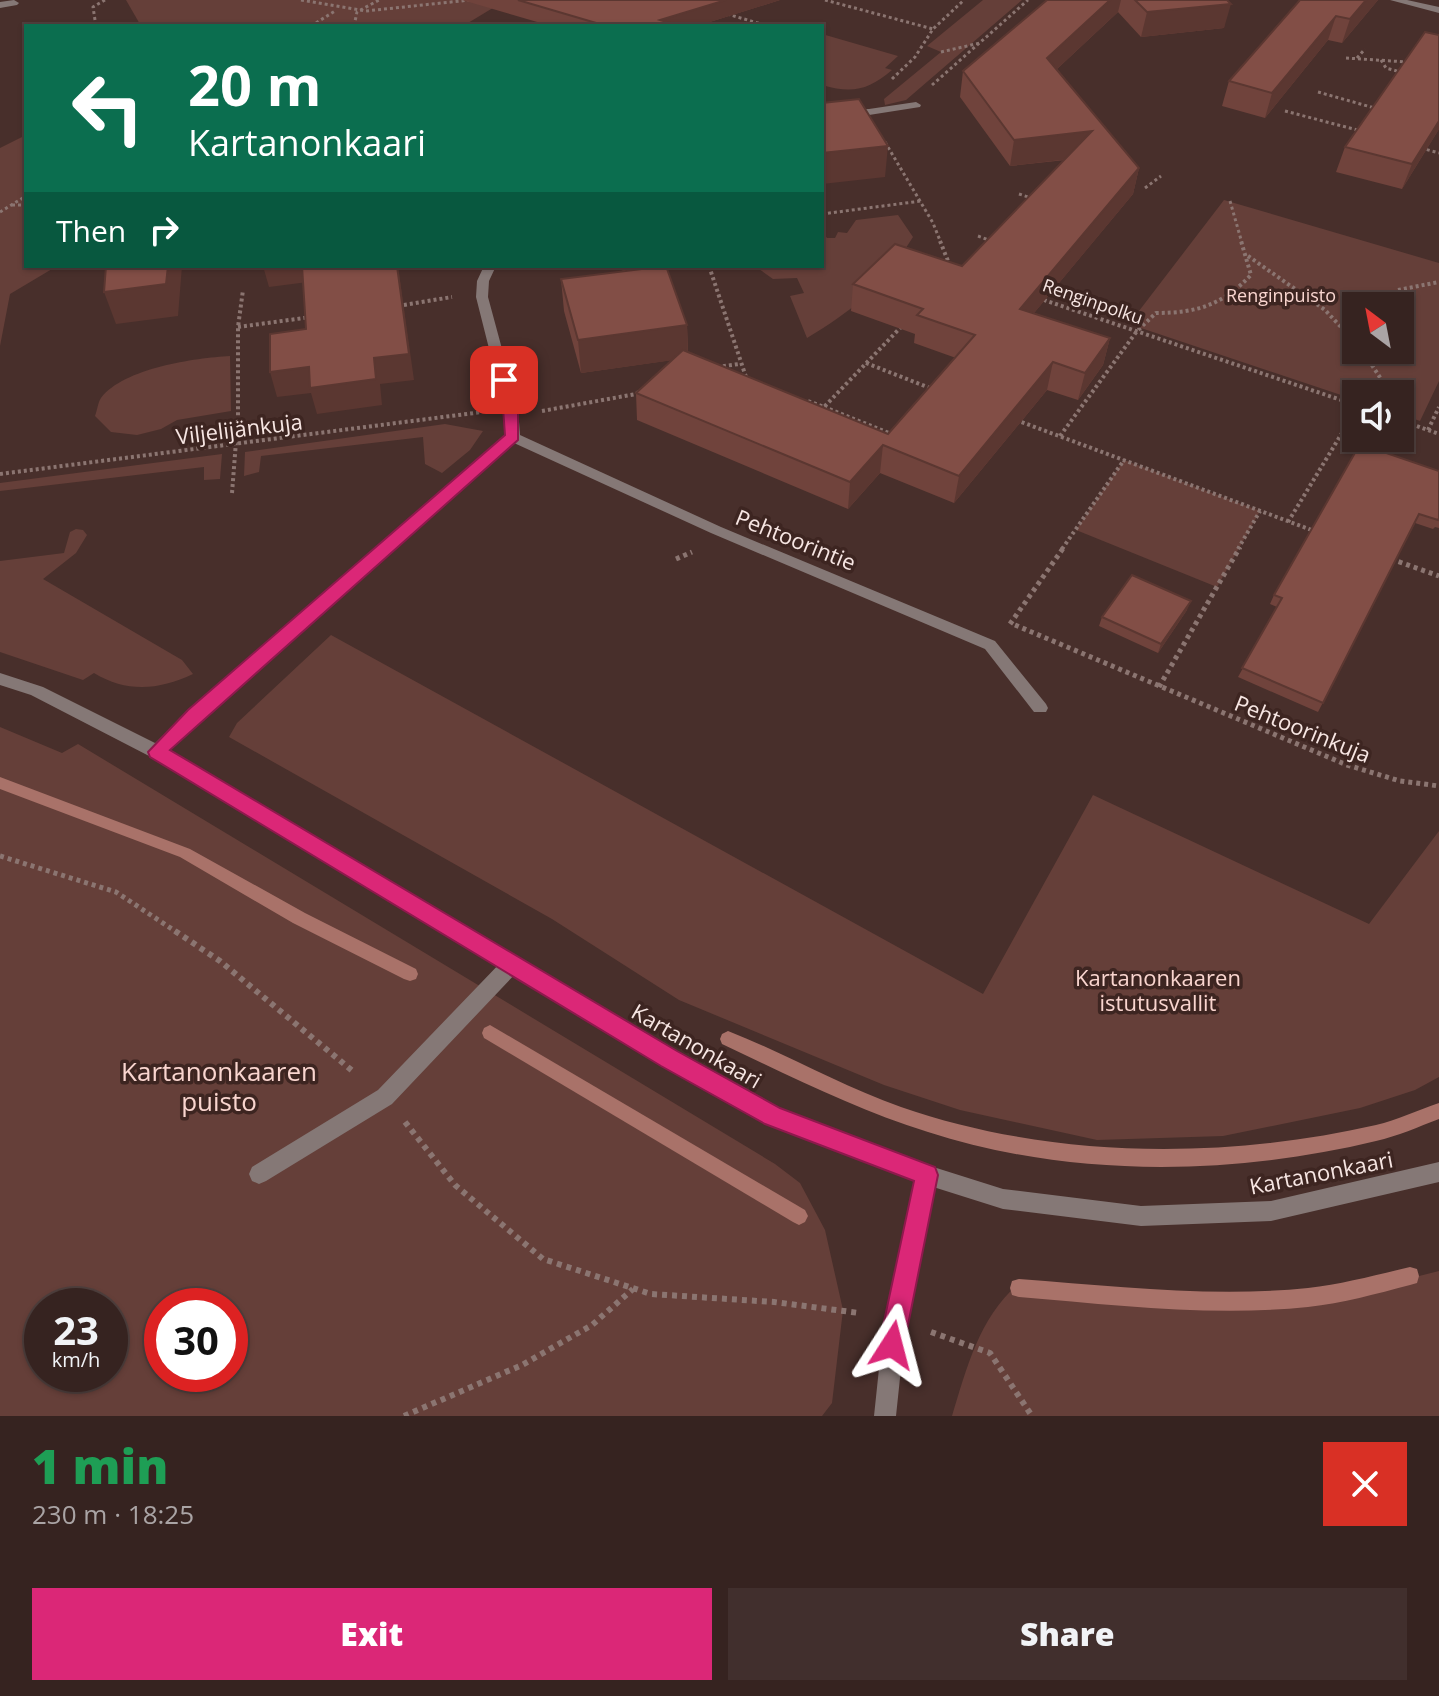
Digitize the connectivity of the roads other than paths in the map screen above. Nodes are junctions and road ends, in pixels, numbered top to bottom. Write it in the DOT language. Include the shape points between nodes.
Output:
graph roads {
  1 [pos="1395,0"];
  2 [pos="14,3"];
  3 [pos="0,5"];
  4 [pos="1439,10"];
  5 [pos="916,105"];
  6 [pos="824,114"];
  7 [pos="489,268"];
  8 [pos="513,437"];
  9 [pos="0,679"];
  10 [pos="1040,708"];
  11 [pos="157,752"];
  12 [pos="511,965"];
  13 [pos="1439,1172"];
  14 [pos="259,1174"];
  15 [pos="927,1175"];
  16 [pos="885,1416"];
  1 -- 4 [label="street"];
  2 -- 3 [label="street"];
  5 -- 6 [label="street"];
  7 -- 8 [label="street" via="482,297 511,408"];
  8 -- 10 [label="street, Pehtoorintie" via="716,530 990,645"];
  8 -- 11 [label="street"];
  9 -- 11 [label="street, Kartanonkaari" via="37,691"];
  11 -- 12 [label="street, Kartanonkaari"];
  12 -- 14 [label="street" via="385,1097"];
  12 -- 15 [label="street, Kartanonkaari" via="773,1117"];
  13 -- 15 [label="street, Kartanonkaari" via="1271,1211 1141,1216 1003,1199"];
  15 -- 16 [label="street" via="895,1321"];
}
